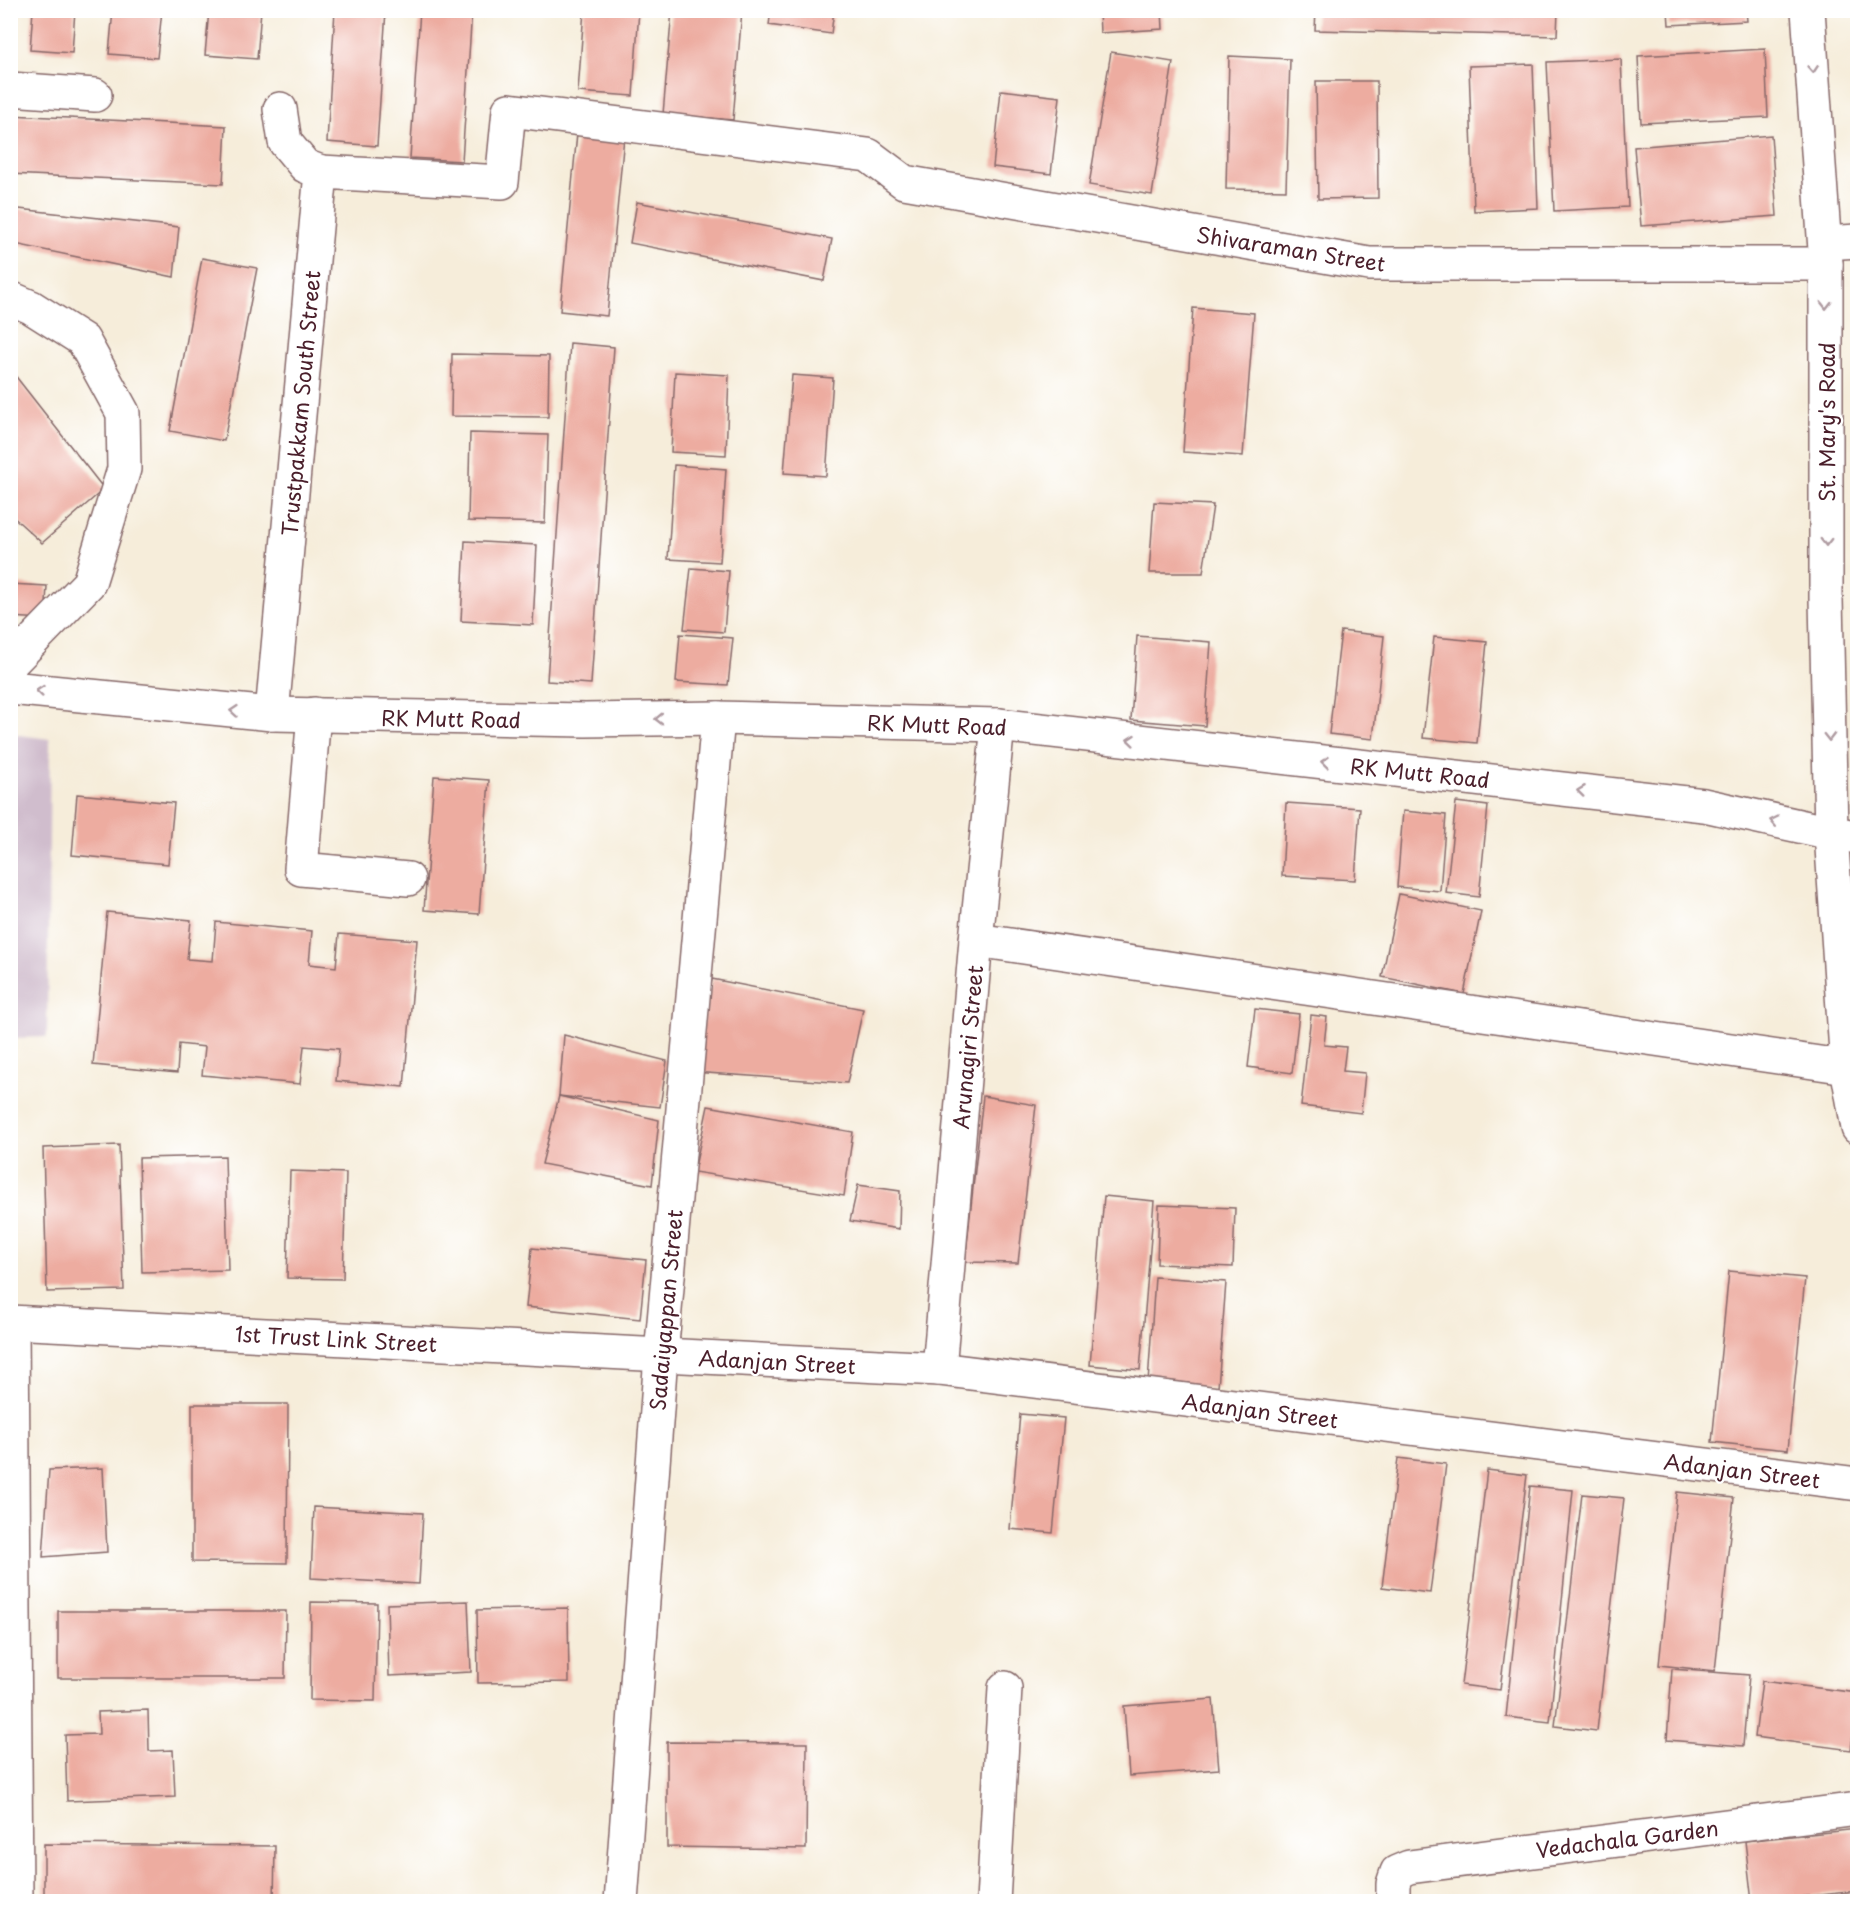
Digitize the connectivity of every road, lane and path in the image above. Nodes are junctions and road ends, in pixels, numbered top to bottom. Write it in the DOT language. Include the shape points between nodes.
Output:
graph roads {
  1 [pos="1808,10"];
  2 [pos="10,89"];
  3 [pos="96,95"];
  4 [pos="279,109"];
  5 [pos="321,172"];
  6 [pos="1857,241"];
  7 [pos="1826,254"];
  8 [pos="10,298"];
  9 [pos="10,664"];
  10 [pos="10,688"];
  11 [pos="272,714"];
  12 [pos="314,714"];
  13 [pos="718,718"];
  14 [pos="998,725"];
  15 [pos="1844,835"];
  16 [pos="408,879"];
  17 [pos="976,940"];
  18 [pos="1847,1067"];
  19 [pos="1857,1128"];
  20 [pos="11,1322"];
  21 [pos="661,1354"];
  22 [pos="939,1369"];
  23 [pos="1857,1484"];
  24 [pos="1005,1688"];
  25 [pos="1857,1809"];
  26 [pos="1395,1887"];
  27 [pos="16,1902"];
  28 [pos="621,1902"];
  29 [pos="993,1902"];
  1 -- 7 [label="street, St. Mary's Road, one-way"];
  2 -- 3 [label="street"];
  4 -- 5 [label="street" via="285,142 306,166"];
  5 -- 7 [label="street, Shivaraman Street" via="502,182 508,110 868,155 904,182 1369,264"];
  5 -- 11 [label="street, Trustpakkam South Street"];
  6 -- 7 [label="street, Shivaraman Street"];
  7 -- 15 [label="street, St. Mary's Road, one-way" via="1826,597"];
  8 -- 9 [label="street" via="83,340 123,414 124,469 89,583"];
  11 -- 10 [label="street, RK Mutt Road, one-way"];
  11 -- 12 [label="street, RK Mutt Road"];
  13 -- 12 [label="street, RK Mutt Road, one-way" via="426,719"];
  12 -- 16 [label="street" via="301,869"];
  13 -- 14 [label="street, RK Mutt Road"];
  13 -- 21 [label="street, Sadaiyappan Street"];
  15 -- 14 [label="street, RK Mutt Road, one-way" via="1704,805"];
  14 -- 17 [label="street, Arunagiri Street"];
  15 -- 18 [label="street, St. Mary's Road"];
  17 -- 18 [label="street"];
  17 -- 22 [label="street, Arunagiri Street"];
  18 -- 19 [label="street, St. Mary's Road"];
  20 -- 21 [label="street, 1st Trust Link Street"];
  20 -- 27 [label="street"];
  21 -- 22 [label="street, Adanjan Street"];
  21 -- 28 [label="street, Sadaiyappan Street"];
  22 -- 23 [label="street, Adanjan Street"];
  24 -- 29 [label="street"];
  25 -- 26 [label="street, Vedachala Garden" via="1421,1865"];
}
